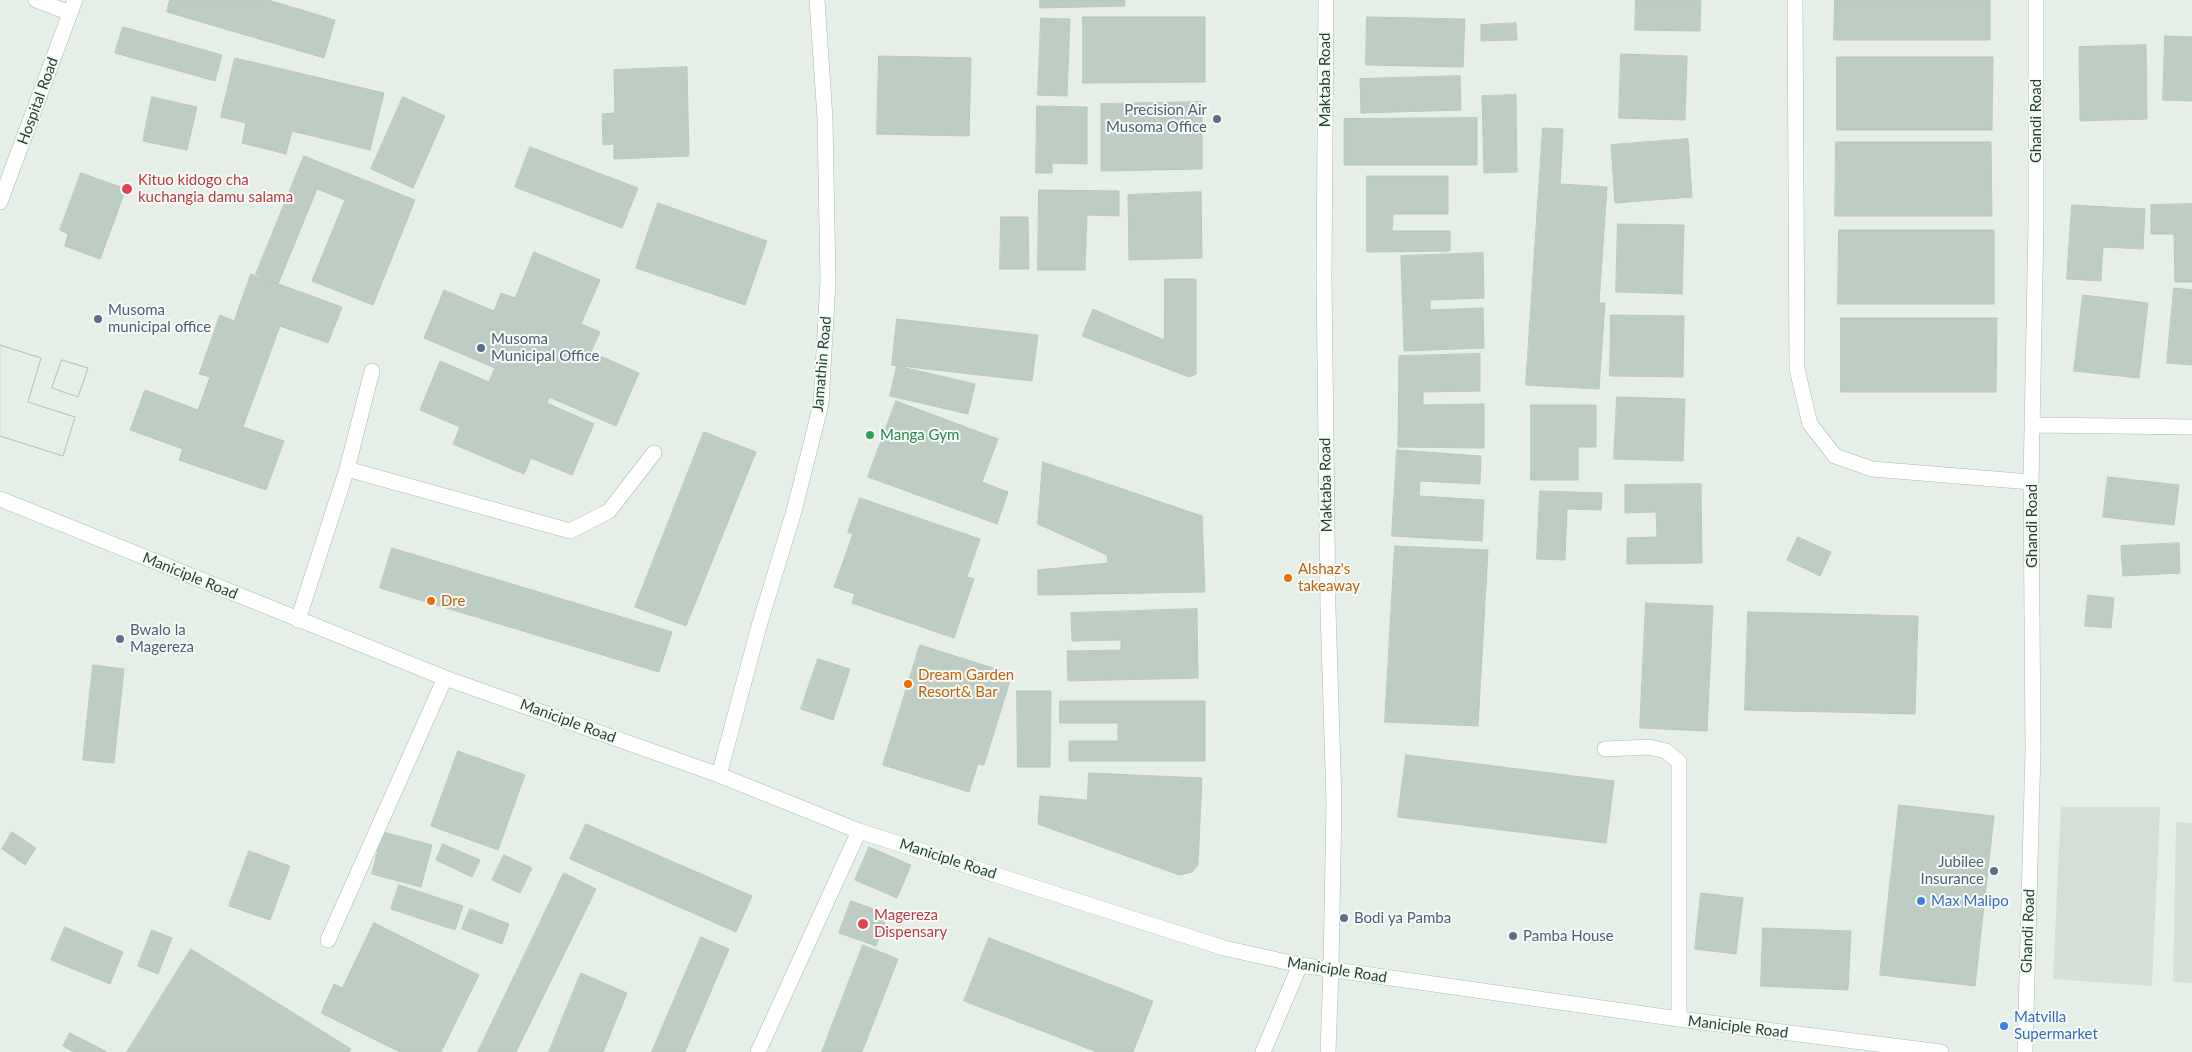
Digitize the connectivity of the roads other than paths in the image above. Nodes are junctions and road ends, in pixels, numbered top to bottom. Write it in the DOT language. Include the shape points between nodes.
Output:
graph roads {
  1 [pos="36,0"];
  2 [pos="817,0"];
  3 [pos="1326,0"];
  4 [pos="1795,0"];
  5 [pos="2036,0"];
  6 [pos="73,6"];
  7 [pos="0,202"];
  8 [pos="372,371"];
  9 [pos="2033,425"];
  10 [pos="2192,428"];
  11 [pos="654,453"];
  12 [pos="347,468"];
  13 [pos="2031,482"];
  14 [pos="0,499"];
  15 [pos="298,620"];
  16 [pos="445,678"];
  17 [pos="1605,749"];
  18 [pos="718,775"];
  19 [pos="859,831"];
  20 [pos="328,940"];
  21 [pos="1300,966"];
  22 [pos="1331,969"];
  23 [pos="1679,1019"];
  24 [pos="758,1052"];
  25 [pos="1263,1052"];
  26 [pos="1328,1052"];
  27 [pos="1941,1052"];
  28 [pos="2025,1052"];
  1 -- 6 [label="street"];
  2 -- 18 [label="street, Jamathin Road" via="825,118 828,282 821,404 794,511"];
  3 -- 22 [label="street, Maktaba Road" via="1324,316 1334,802"];
  4 -- 13 [label="street" via="1797,369 1810,424 1835,456 1872,469"];
  5 -- 9 [label="street, Ghandi Road"];
  6 -- 7 [label="street, Hospital Road"];
  8 -- 12 [label="street"];
  9 -- 10 [label="street"];
  9 -- 13 [label="street, Ghandi Road"];
  11 -- 12 [label="street" via="609,511 570,531"];
  12 -- 15 [label="street"];
  13 -- 28 [label="street, Ghandi Road" via="2033,750"];
  14 -- 15 [label="street, Maniciple Road"];
  15 -- 16 [label="street, Maniciple Road"];
  16 -- 18 [label="street, Maniciple Road"];
  16 -- 20 [label="street"];
  17 -- 23 [label="street" via="1649,747 1666,751 1679,762"];
  18 -- 19 [label="street, Maniciple Road"];
  19 -- 21 [label="street, Maniciple Road" via="1224,948"];
  19 -- 24 [label="street"];
  21 -- 22 [label="street, Maniciple Road"];
  21 -- 25 [label="street"];
  22 -- 23 [label="street, Maniciple Road"];
  22 -- 26 [label="street, Maktaba Road"];
  23 -- 27 [label="street, Maniciple Road"];
}
